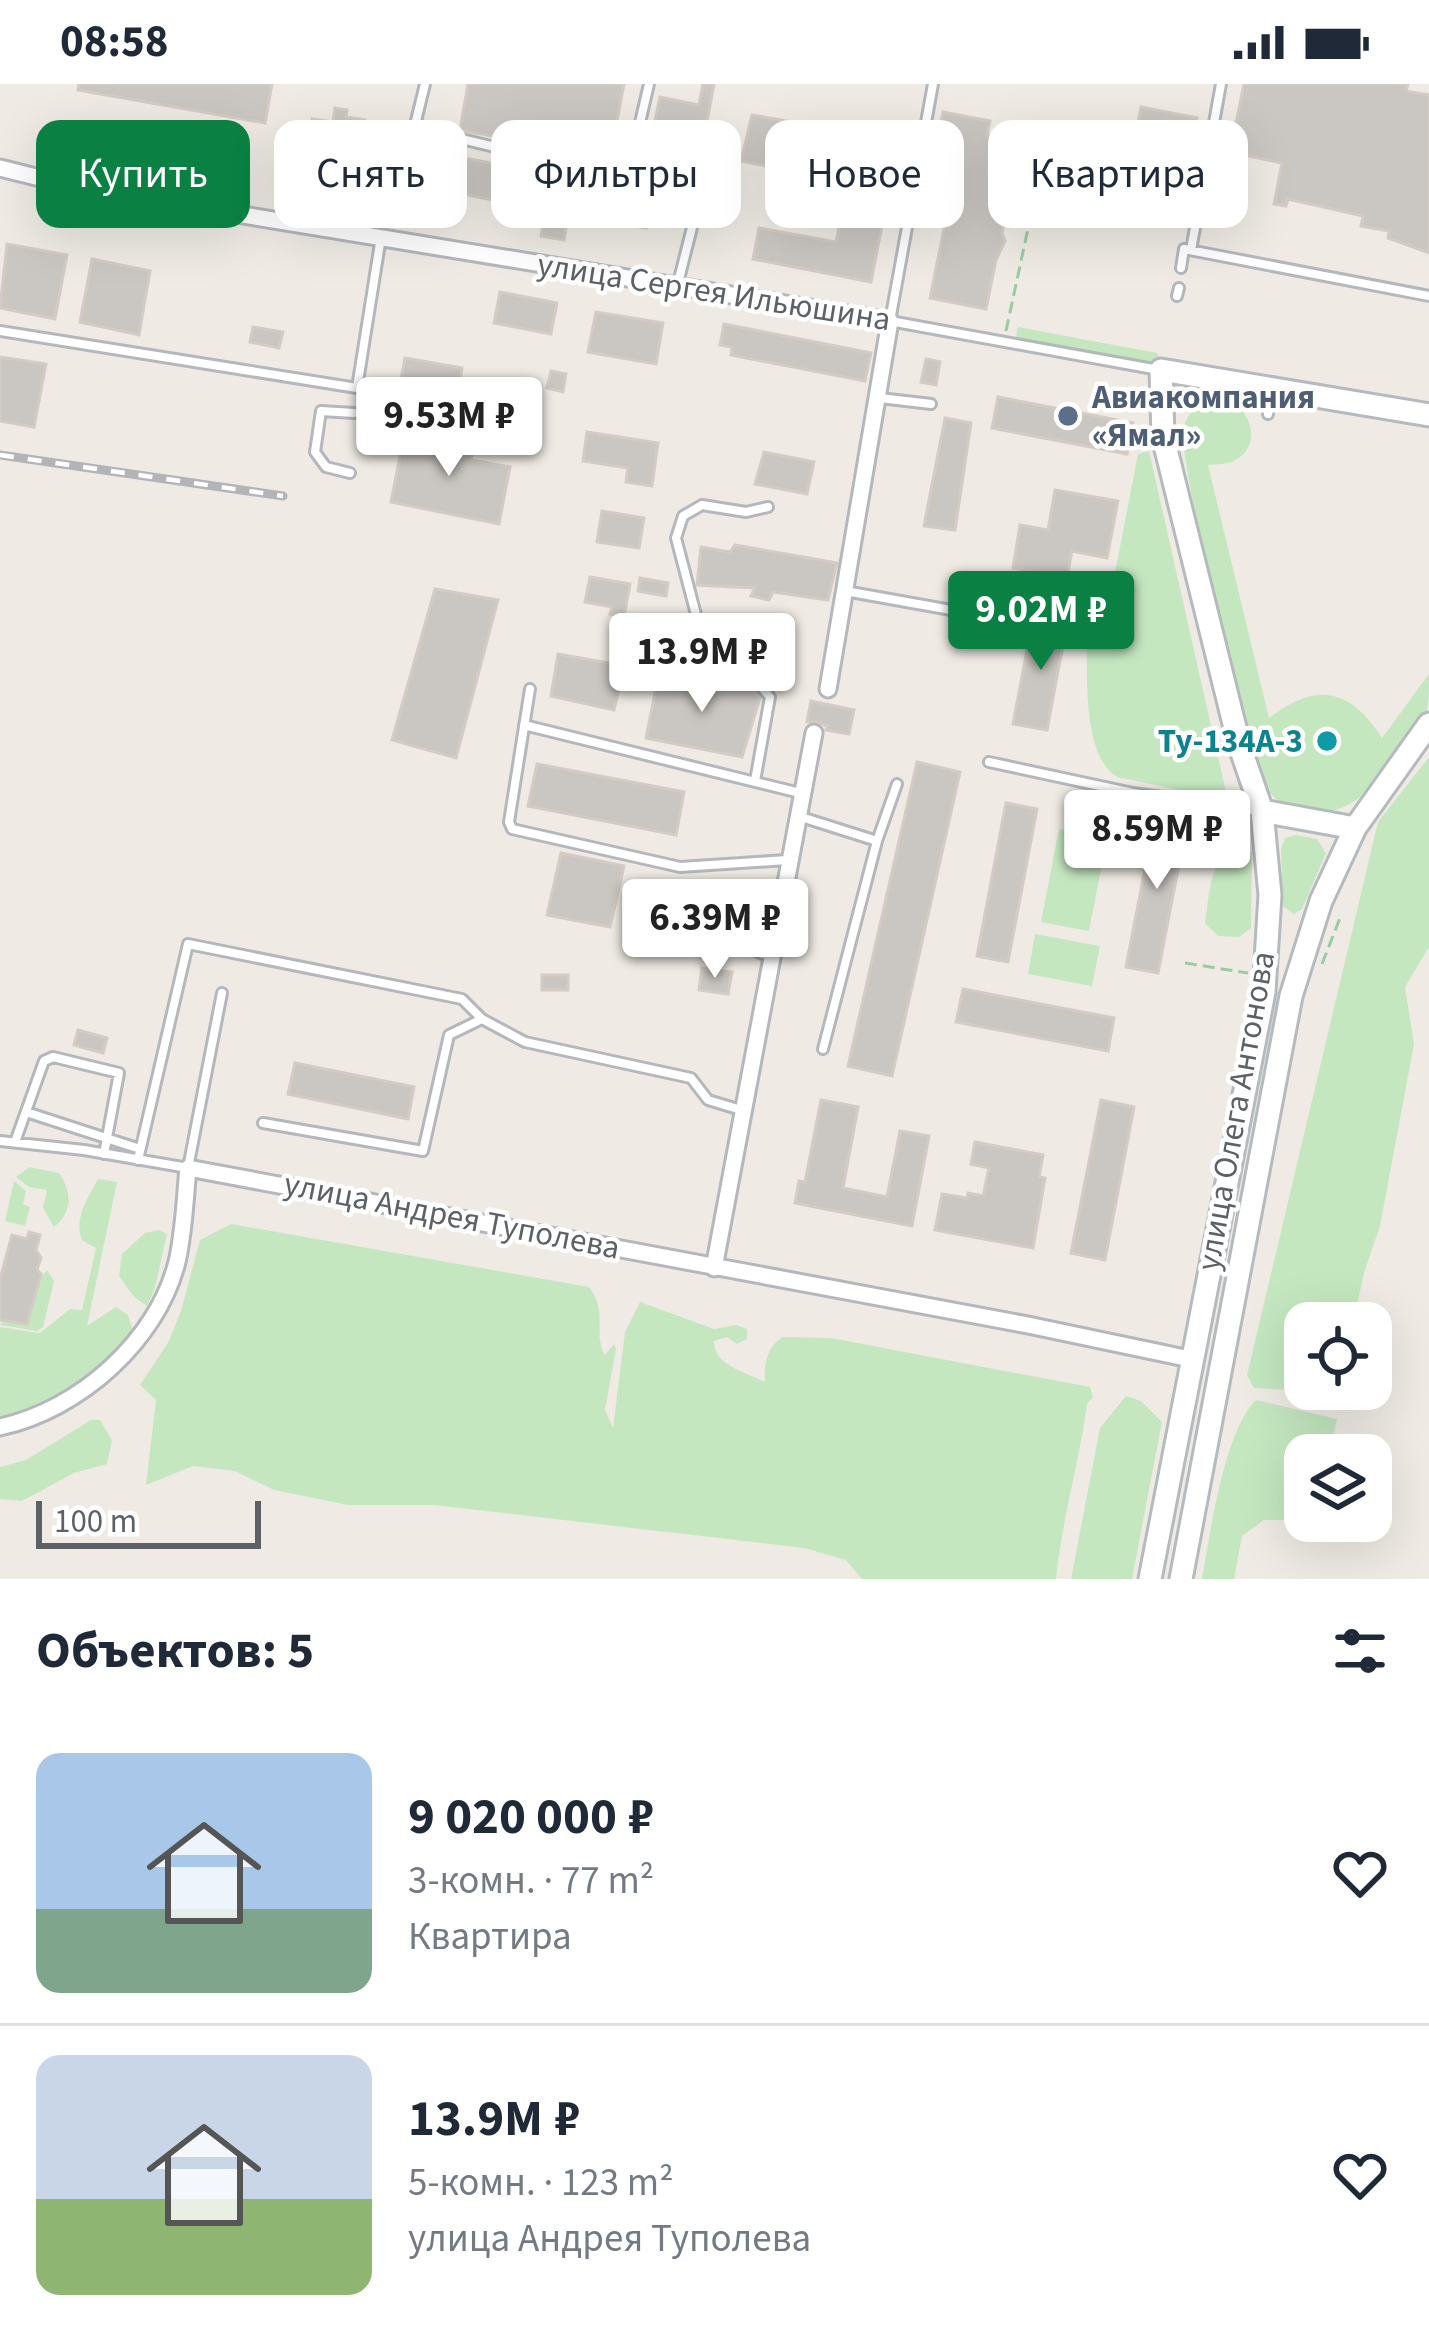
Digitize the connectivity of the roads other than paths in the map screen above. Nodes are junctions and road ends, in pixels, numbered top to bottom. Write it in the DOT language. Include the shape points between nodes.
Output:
graph roads {
  1 [pos="425,84"];
  2 [pos="649,84"];
  3 [pos="933,84"];
  4 [pos="1221,84"];
  5 [pos="0,168"];
  6 [pos="692,228"];
  7 [pos="381,236"];
  8 [pos="1191,250"];
  9 [pos="1181,268"];
  10 [pos="677,287"];
  11 [pos="1429,296"];
  12 [pos="890,321"];
  13 [pos="0,331"];
  14 [pos="1161,370"];
  15 [pos="878,398"];
  16 [pos="931,404"];
  17 [pos="354,413"];
  18 [pos="1429,416"];
  19 [pos="350,473"];
  20 [pos="768,507"];
  21 [pos="843,591"];
  22 [pos="968,613"];
  23 [pos="704,649"];
  24 [pos="753,650"];
  25 [pos="530,688"];
  26 [pos="829,689"];
  27 [pos="1429,724"];
  28 [pos="524,725"];
  29 [pos="814,734"];
  30 [pos="988,762"];
  31 [pos="755,782"];
  32 [pos="898,784"];
  33 [pos="801,793"];
  34 [pos="1262,811"];
  35 [pos="797,816"];
  36 [pos="1355,828"];
  37 [pos="877,842"];
  38 [pos="789,860"];
  39 [pos="727,937"];
  40 [pos="773,953"];
  41 [pos="222,992"];
  42 [pos="482,1019"];
  43 [pos="823,1049"];
  44 [pos="741,1110"];
  45 [pos="26,1112"];
  46 [pos="263,1123"];
  47 [pos="107,1138"];
  48 [pos="0,1141"];
  49 [pos="15,1142"];
  50 [pos="104,1154"];
  51 [pos="139,1154"];
  52 [pos="188,1168"];
  53 [pos="714,1268"];
  54 [pos="1190,1359"];
  55 [pos="0,1427"];
  56 [pos="1150,1579"];
  57 [pos="1180,1579"];
  1 -- 2 [label="lane" via="416,122 424,130 621,167 632,157"];
  3 -- 12 [label="lane"];
  4 -- 8 [label="lane"];
  5 -- 7 [label="street, улица Сергея Ильюшина" via="84,190"];
  6 -- 10 [label="lane"];
  7 -- 10 [label="street, улица Сергея Ильюшина"];
  7 -- 13 [label="lane" via="357,388"];
  8 -- 9 [label="lane" via="1184,249"];
  8 -- 11 [label="lane"];
  10 -- 12 [label="street, улица Сергея Ильюшина"];
  12 -- 14 [label="lane, улица Сергея Ильюшина"];
  12 -- 15 [label="street"];
  14 -- 18 [label="street, улица Сергея Ильюшина" via="1270,402"];
  14 -- 34 [label="street, улица Олега Антонова" via="1163,437 1238,744"];
  15 -- 16 [label="lane"];
  15 -- 21 [label="street"];
  17 -- 19 [label="lane" via="321,410 315,452 326,467"];
  20 -- 23 [label="lane" via="702,505 683,516 676,538"];
  21 -- 22 [label="lane"];
  21 -- 26 [label="street"];
  24 -- 31 [label="lane" via="751,675 770,697"];
  25 -- 28 [label="lane"];
  27 -- 36 [label="street, улица Олега Антонова"];
  28 -- 31 [label="lane"];
  28 -- 38 [label="lane" via="508,822 518,832 680,867"];
  29 -- 33 [label="street"];
  30 -- 34 [label="lane"];
  31 -- 33 [label="lane"];
  32 -- 37 [label="lane"];
  33 -- 35 [label="street"];
  34 -- 36 [label="street"];
  34 -- 54 [label="street, улица Олега Антонова" via="1270,895 1264,992"];
  35 -- 37 [label="lane"];
  35 -- 38 [label="street"];
  36 -- 57 [label="street, улица Олега Антонова" via="1291,996"];
  37 -- 43 [label="lane"];
  38 -- 40 [label="street"];
  39 -- 40 [label="lane"];
  40 -- 44 [label="street"];
  41 -- 52 [label="lane"];
  42 -- 44 [label="lane" via="525,1042 691,1078 708,1100"];
  42 -- 46 [label="lane" via="449,1035 423,1151"];
  42 -- 51 [label="lane" via="462,999 188,944"];
  44 -- 53 [label="street"];
  45 -- 47 [label="lane"];
  45 -- 47 [label="lane" via="48,1057 115,1070"];
  45 -- 49 [label="lane"];
  47 -- 50 [label="lane"];
  47 -- 51 [label="lane"];
  48 -- 49 [label="lane"];
  49 -- 50 [label="lane"];
  50 -- 51 [label="lane"];
  51 -- 52 [label="lane"];
  52 -- 53 [label="street, улица Андрея Туполева"];
  52 -- 55 [label="street" via="178,1259 143,1331 72,1397"];
  53 -- 54 [label="street, улица Андрея Туполева"];
  54 -- 56 [label="street, улица Олега Антонова"];
}
